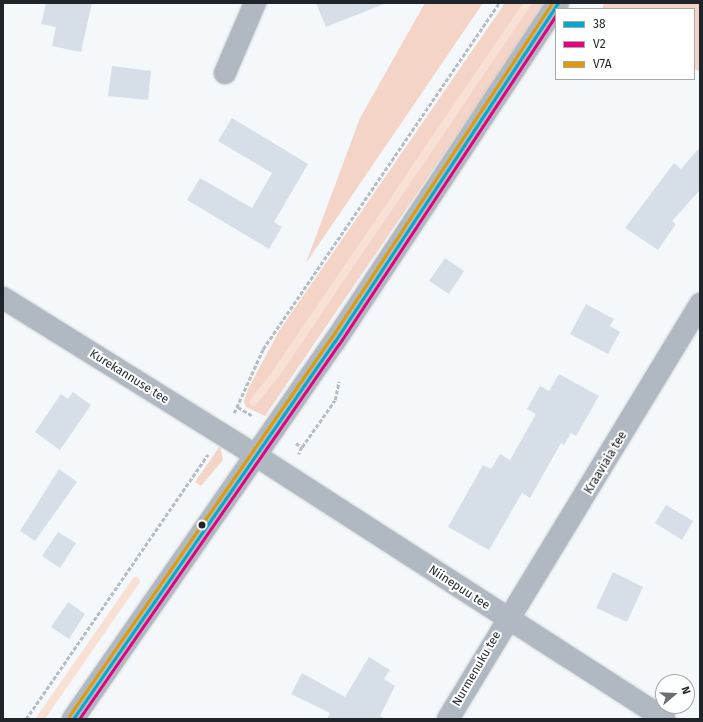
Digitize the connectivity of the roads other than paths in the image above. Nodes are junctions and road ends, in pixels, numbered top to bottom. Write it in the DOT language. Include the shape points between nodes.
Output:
graph roads {
  1 [pos="255,3"];
  2 [pos="558,3"];
  3 [pos="225,73"];
  4 [pos="3,298"];
  5 [pos="700,304"];
  6 [pos="255,456"];
  7 [pos="506,619"];
  8 [pos="73,719"];
  9 [pos="448,719"];
  10 [pos="664,719"];
  1 -- 3 [label="street"];
  2 -- 6 [label="street"];
  4 -- 6 [label="street, Kurekannuse tee"];
  5 -- 7 [label="street, Kraaviaia tee" via="589,492"];
  6 -- 7 [label="street, Niinepuu tee"];
  6 -- 8 [label="street"];
  7 -- 9 [label="street, Nurmenuku tee"];
  7 -- 10 [label="street, Niinepuu tee"];
}
